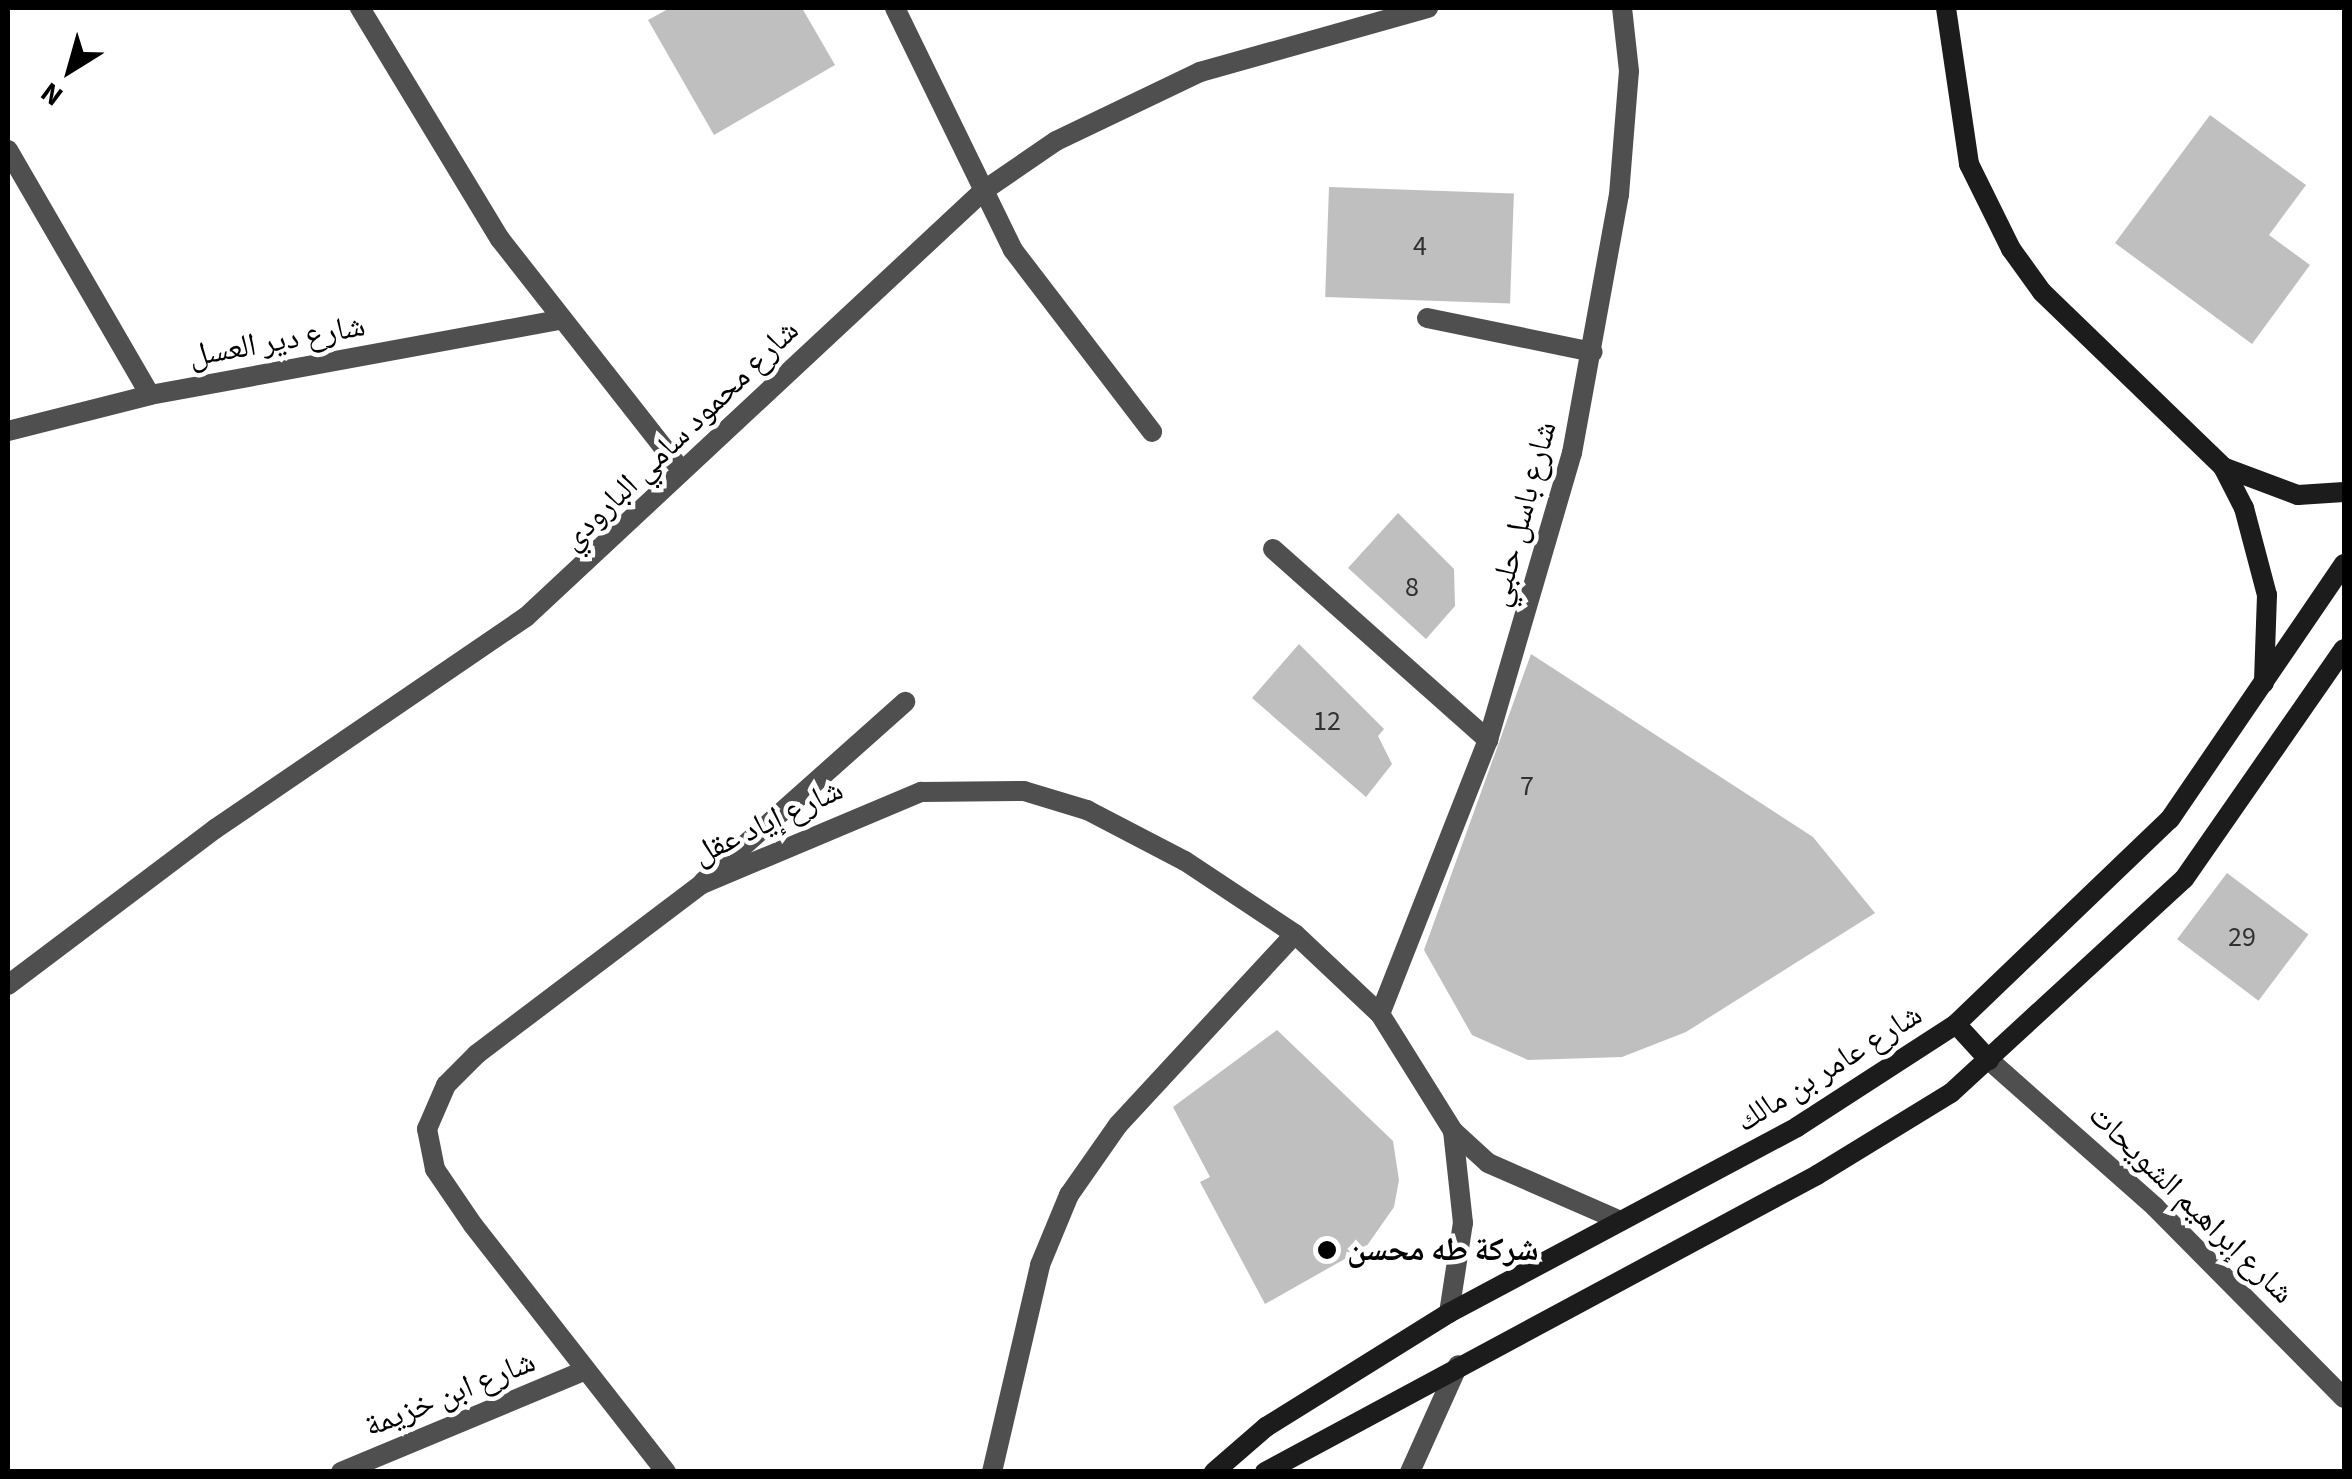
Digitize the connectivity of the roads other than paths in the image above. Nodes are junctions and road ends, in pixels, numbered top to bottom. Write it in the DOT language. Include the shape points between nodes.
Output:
graph roads {
  1 [pos="360,8"];
  2 [pos="895,8"];
  3 [pos="1428,8"];
  4 [pos="1622,8"];
  5 [pos="1946,8"];
  6 [pos="1390,12"];
  7 [pos="8,150"];
  8 [pos="982,190"];
  9 [pos="1427,318"];
  10 [pos="559,320"];
  11 [pos="1593,352"];
  12 [pos="150,395"];
  13 [pos="8,431"];
  14 [pos="1152,432"];
  15 [pos="2223,467"];
  16 [pos="682,471"];
  17 [pos="2344,492"];
  18 [pos="1273,549"];
  19 [pos="2344,564"];
  20 [pos="2344,649"];
  21 [pos="2264,686"];
  22 [pos="906,702"];
  23 [pos="1488,740"];
  24 [pos="702,884"];
  25 [pos="1295,934"];
  26 [pos="8,985"];
  27 [pos="1380,1014"];
  28 [pos="1956,1024"];
  29 [pos="1989,1060"];
  30 [pos="1452,1131"];
  31 [pos="1620,1221"];
  32 [pos="1449,1314"];
  33 [pos="1458,1365"];
  34 [pos="581,1372"];
  35 [pos="2344,1398"];
  36 [pos="341,1472"];
  37 [pos="666,1472"];
  38 [pos="992,1472"];
  39 [pos="1214,1472"];
  40 [pos="1265,1472"];
  41 [pos="1410,1472"];
  1 -- 10 [label="street"];
  2 -- 8 [label="street"];
  3 -- 6 [label="street, شارع محمود سامي البارودي"];
  4 -- 11 [label="street, شارع باسل حلبي" via="1629,71 1620,178"];
  5 -- 15 [label="street" via="1968,164 2011,249 2042,292"];
  6 -- 8 [label="street, شارع محمود سامي البارودي" via="1200,72 1056,141"];
  7 -- 12 [label="street"];
  8 -- 14 [label="street" via="1013,250"];
  8 -- 16 [label="street, شارع محمود سامي البارودي"];
  9 -- 11 [label="street"];
  10 -- 12 [label="street, شارع دير العسل"];
  10 -- 16 [label="street"];
  11 -- 23 [label="street, شارع باسل حلبي"];
  12 -- 13 [label="street, شارع دير العسل"];
  15 -- 17 [label="street" via="2298,495"];
  15 -- 21 [label="street" via="2267,596"];
  16 -- 26 [label="street, شارع محمود سامي البارودي" via="526,617 215,829"];
  18 -- 23 [label="street"];
  19 -- 21 [label="street, شارع عامر بن مالك"];
  20 -- 29 [label="street" via="2209,850"];
  21 -- 28 [label="street, شارع عامر بن مالك" via="2132,864"];
  22 -- 24 [label="street"];
  23 -- 27 [label="street, شارع باسل حلبي"];
  24 -- 25 [label="street, شارع إياد عقل" via="878,804 976,785 1024,790 1130,830"];
  24 -- 34 [label="street, شارع إياد عقل" via="477,1054 446,1086 427,1128 436,1168"];
  25 -- 27 [label="street, شارع إياد عقل"];
  25 -- 38 [label="street" via="1118,1125 1069,1196 1040,1265"];
  27 -- 30 [label="street, شارع إياد عقل"];
  28 -- 29 [label="street"];
  28 -- 31 [label="street, شارع عامر بن مالك" via="1797,1127"];
  29 -- 33 [label="street" via="1910,1123"];
  29 -- 35 [label="street, شارع إبراهيم الشويحات" via="2156,1208"];
  30 -- 31 [label="street, شارع إياد عقل" via="1528,1187"];
  30 -- 32 [label="street, شارع إياد عقل" via="1464,1223"];
  31 -- 32 [label="street, شارع عامر بن مالك"];
  32 -- 39 [label="street, شارع عامر بن مالك" via="1266,1427"];
  33 -- 40 [label="street"];
  33 -- 41 [label="street"];
  34 -- 36 [label="street, شارع ابن خزيمة"];
  34 -- 37 [label="street, شارع إياد عقل"];
}
